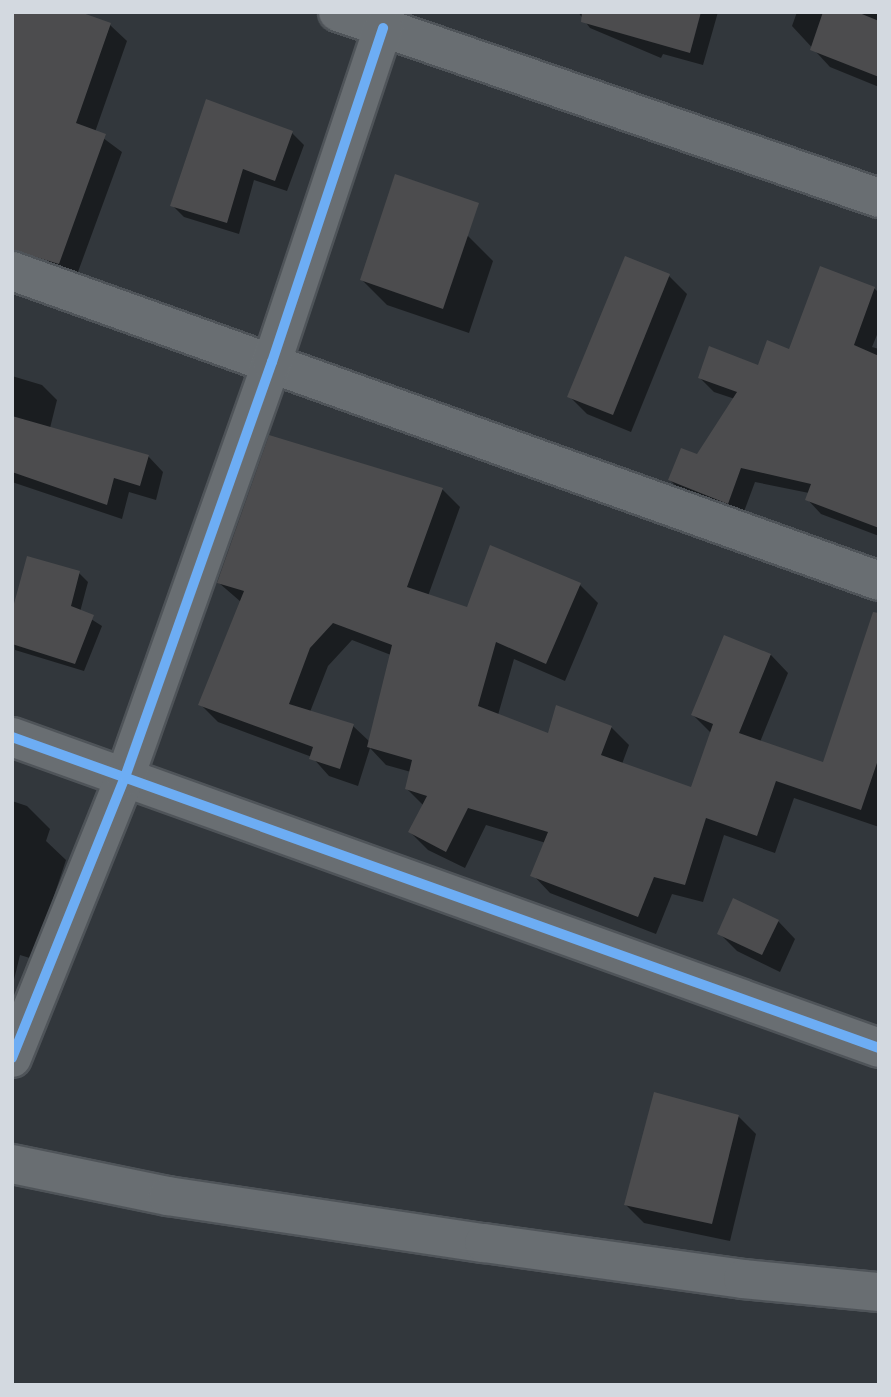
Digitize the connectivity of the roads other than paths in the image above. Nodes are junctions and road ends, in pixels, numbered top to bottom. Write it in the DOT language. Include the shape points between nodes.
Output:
graph roads {
  1 [pos="338,12"];
  2 [pos="383,28"];
  3 [pos="879,198"];
  4 [pos="12,271"];
  5 [pos="272,362"];
  6 [pos="879,581"];
  7 [pos="12,737"];
  8 [pos="125,777"];
  9 [pos="879,1048"];
  10 [pos="12,1058"];
  11 [pos="12,1164"];
  12 [pos="879,1292"];
  1 -- 2 [label="street"];
  2 -- 3 [label="street"];
  2 -- 5 [label="street"];
  4 -- 5 [label="street"];
  5 -- 6 [label="street"];
  5 -- 8 [label="street"];
  7 -- 8 [label="street"];
  8 -- 9 [label="street"];
  8 -- 10 [label="street"];
  11 -- 12 [label="street" via="168,1196 484,1243 743,1279"];
}
